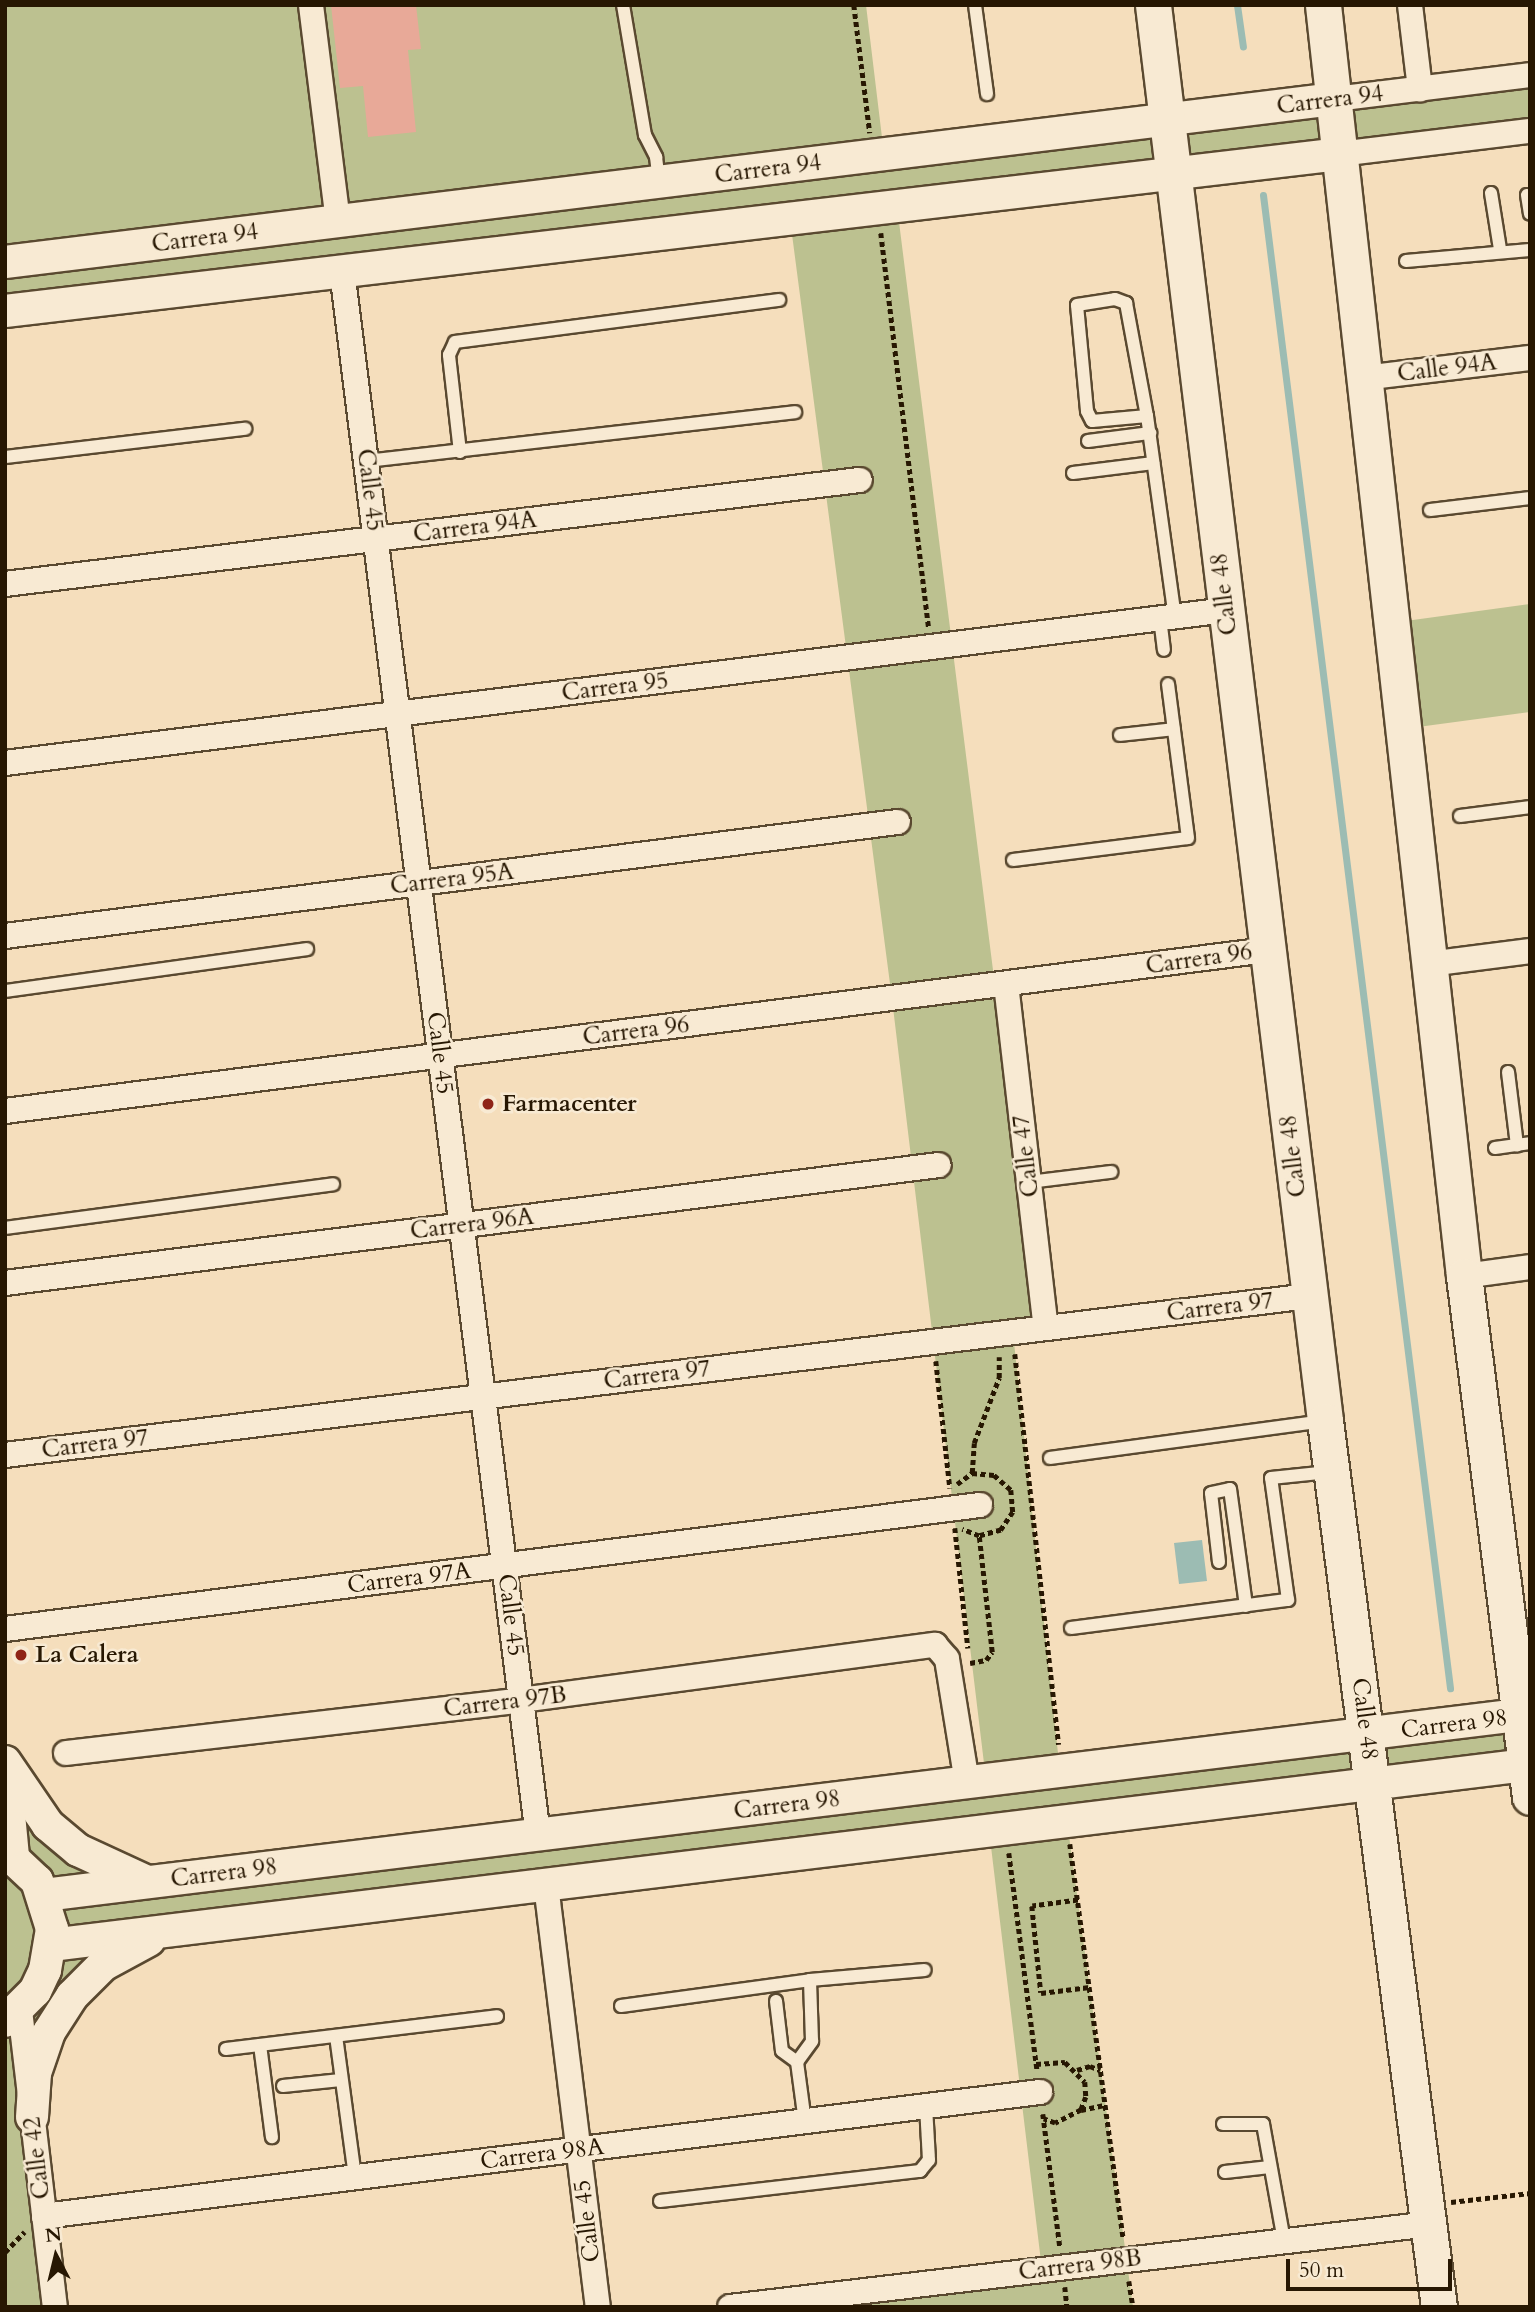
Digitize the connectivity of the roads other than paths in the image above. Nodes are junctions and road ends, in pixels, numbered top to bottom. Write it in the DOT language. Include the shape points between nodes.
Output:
graph roads {
  1 [pos="311,5"];
  2 [pos="622,5"];
  3 [pos="975,5"];
  4 [pos="1153,5"];
  5 [pos="1323,5"];
  6 [pos="1409,5"];
  7 [pos="1530,75"];
  8 [pos="1420,89"];
  9 [pos="987,94"];
  10 [pos="1335,99"];
  11 [pos="1167,120"];
  12 [pos="1530,131"];
  13 [pos="1339,154"];
  14 [pos="1172,173"];
  15 [pos="659,182"];
  16 [pos="1491,193"];
  17 [pos="1527,195"];
  18 [pos="1530,214"];
  19 [pos="338,221"];
  20 [pos="1500,249"];
  21 [pos="1530,250"];
  22 [pos="11,261"];
  23 [pos="1406,261"];
  24 [pos="342,271"];
  25 [pos="779,300"];
  26 [pos="47,306"];
  27 [pos="5,311"];
  28 [pos="5,323"];
  29 [pos="1530,358"];
  30 [pos="1363,378"];
  31 [pos="794,412"];
  32 [pos="1147,416"];
  33 [pos="245,429"];
  34 [pos="1150,433"];
  35 [pos="1088,442"];
  36 [pos="460,452"];
  37 [pos="5,457"];
  38 [pos="366,461"];
  39 [pos="1153,463"];
  40 [pos="1073,473"];
  41 [pos="860,480"];
  42 [pos="1530,498"];
  43 [pos="1430,510"];
  44 [pos="376,539"];
  45 [pos="5,584"];
  46 [pos="1226,610"];
  47 [pos="1167,617"];
  48 [pos="1164,650"];
  49 [pos="1168,684"];
  50 [pos="398,714"];
  51 [pos="1174,729"];
  52 [pos="1120,735"];
  53 [pos="5,763"];
  54 [pos="1530,807"];
  55 [pos="1460,816"];
  56 [pos="898,822"];
  57 [pos="1013,860"];
  58 [pos="419,883"];
  59 [pos="5,936"];
  60 [pos="307,950"];
  61 [pos="1267,950"];
  62 [pos="1530,951"];
  63 [pos="1429,964"];
  64 [pos="1006,985"];
  65 [pos="5,991"];
  66 [pos="441,1056"];
  67 [pos="1508,1072"];
  68 [pos="5,1111"];
  69 [pos="1523,1144"];
  70 [pos="1495,1147"];
  71 [pos="939,1165"];
  72 [pos="1111,1172"];
  73 [pos="1029,1182"];
  74 [pos="333,1184"];
  75 [pos="462,1225"];
  76 [pos="5,1228"];
  77 [pos="1530,1267"];
  78 [pos="1464,1276"];
  79 [pos="5,1283"];
  80 [pos="1310,1296"];
  81 [pos="1046,1328"];
  82 [pos="483,1397"];
  83 [pos="1325,1421"];
  84 [pos="5,1455"];
  85 [pos="1051,1458"];
  86 [pos="1332,1472"];
  87 [pos="980,1505"];
  88 [pos="1219,1562"];
  89 [pos="504,1566"];
  90 [pos="1246,1606"];
  91 [pos="1071,1628"];
  92 [pos="5,1629"];
  93 [pos="521,1700"];
  94 [pos="1524,1715"];
  95 [pos="1367,1734"];
  96 [pos="66,1754"];
  97 [pos="5,1762"];
  98 [pos="5,1772"];
  99 [pos="1528,1776"];
  100 [pos="967,1783"];
  101 [pos="1373,1784"];
  102 [pos="538,1835"];
  103 [pos="9,1854"];
  104 [pos="149,1882"];
  105 [pos="546,1885"];
  106 [pos="44,1895"];
  107 [pos="181,1929"];
  108 [pos="51,1945"];
  109 [pos="925,1970"];
  110 [pos="810,1980"];
  111 [pos="776,2001"];
  112 [pos="621,2006"];
  113 [pos="12,2015"];
  114 [pos="497,2016"];
  115 [pos="336,2036"];
  116 [pos="260,2045"];
  117 [pos="226,2049"];
  118 [pos="797,2063"];
  119 [pos="341,2080"];
  120 [pos="283,2087"];
  121 [pos="1040,2092"];
  122 [pos="926,2107"];
  123 [pos="32,2117"];
  124 [pos="805,2122"];
  125 [pos="1223,2124"];
  126 [pos="272,2137"];
  127 [pos="578,2150"];
  128 [pos="1270,2167"];
  129 [pos="1225,2172"];
  130 [pos="355,2177"];
  131 [pos="660,2200"];
  132 [pos="1429,2214"];
  133 [pos="37,2220"];
  134 [pos="1284,2241"];
  135 [pos="55,2307"];
  136 [pos="598,2307"];
  137 [pos="730,2307"];
  138 [pos="1439,2307"];
  1 -- 19 [label="street"];
  2 -- 15 [label="lane" via="645,135 656,157"];
  3 -- 9 [label="lane"];
  4 -- 11 [label="main road, Calle 48"];
  5 -- 10 [label="main road"];
  6 -- 8 [label="street"];
  7 -- 8 [label="street, Carrera 94"];
  8 -- 10 [label="street, Carrera 94"];
  10 -- 11 [label="street, Carrera 94"];
  10 -- 13 [label="main road"];
  11 -- 14 [label="main road, Calle 48"];
  11 -- 15 [label="street, Carrera 94"];
  12 -- 13 [label="street, Carrera 94"];
  13 -- 14 [label="street, Carrera 94"];
  13 -- 30 [label="main road"];
  14 -- 24 [label="street, Carrera 94"];
  14 -- 46 [label="main road, Calle 48"];
  15 -- 19 [label="street, Carrera 94"];
  16 -- 20 [label="lane"];
  17 -- 18 [label="lane"];
  19 -- 22 [label="street, Carrera 94"];
  20 -- 21 [label="lane"];
  20 -- 23 [label="lane"];
  24 -- 26 [label="street, Carrera 94"];
  24 -- 38 [label="street, Calle 45"];
  25 -- 36 [label="lane" via="455,342 449,355"];
  26 -- 27 [label="street, Carrera 94"];
  26 -- 28 [label="street"];
  29 -- 30 [label="street, Calle 94A"];
  30 -- 63 [label="main road"];
  31 -- 36 [label="lane"];
  32 -- 32 [label="lane" via="1126,303 1115,299 1077,305 1092,421"];
  32 -- 34 [label="lane"];
  33 -- 37 [label="lane"];
  34 -- 35 [label="lane"];
  34 -- 39 [label="lane"];
  36 -- 38 [label="lane"];
  38 -- 44 [label="street, Calle 45"];
  39 -- 40 [label="lane"];
  39 -- 47 [label="lane"];
  41 -- 44 [label="street, Carrera 94A"];
  42 -- 43 [label="lane"];
  44 -- 45 [label="street, Carrera 94A"];
  44 -- 50 [label="street, Calle 45"];
  46 -- 47 [label="street, Carrera 95"];
  46 -- 61 [label="main road, Calle 48"];
  47 -- 48 [label="lane"];
  47 -- 50 [label="street, Carrera 95"];
  49 -- 51 [label="lane"];
  50 -- 53 [label="street, Carrera 95"];
  50 -- 58 [label="street, Calle 45"];
  51 -- 52 [label="lane"];
  51 -- 57 [label="lane" via="1188,838"];
  54 -- 55 [label="lane"];
  56 -- 58 [label="street, Carrera 95A"];
  58 -- 59 [label="street, Carrera 95A"];
  58 -- 66 [label="street, Calle 45"];
  60 -- 65 [label="lane"];
  61 -- 64 [label="street, Carrera 96"];
  61 -- 80 [label="main road, Calle 48"];
  62 -- 63 [label="street"];
  63 -- 78 [label="main road"];
  64 -- 66 [label="street, Carrera 96"];
  64 -- 73 [label="street, Calle 47"];
  66 -- 68 [label="street, Carrera 96"];
  66 -- 75 [label="street, Calle 45"];
  67 -- 69 [label="lane"];
  69 -- 70 [label="lane"];
  71 -- 75 [label="street, Carrera 96A"];
  72 -- 73 [label="lane"];
  73 -- 81 [label="street, Calle 47"];
  74 -- 76 [label="lane"];
  75 -- 79 [label="street, Carrera 96A"];
  75 -- 82 [label="street, Calle 45"];
  77 -- 78 [label="street"];
  78 -- 94 [label="main road"];
  80 -- 81 [label="street, Carrera 97"];
  80 -- 83 [label="main road, Calle 48"];
  81 -- 82 [label="street, Carrera 97"];
  82 -- 84 [label="street, Carrera 97"];
  82 -- 89 [label="street, Calle 45"];
  83 -- 85 [label="lane"];
  83 -- 86 [label="main road, Calle 48"];
  86 -- 90 [label="lane" via="1272,1478 1288,1600"];
  86 -- 95 [label="main road, Calle 48"];
  87 -- 89 [label="street, Carrera 97A"];
  88 -- 90 [label="lane" via="1211,1493 1230,1489"];
  89 -- 92 [label="street, Carrera 97A"];
  89 -- 93 [label="street, Calle 45"];
  90 -- 91 [label="lane"];
  93 -- 96 [label="street, Carrera 97B"];
  93 -- 100 [label="street, Carrera 97B" via="935,1645 943,1649"];
  93 -- 102 [label="street, Calle 45"];
  94 -- 95 [label="street, Carrera 98"];
  94 -- 99 [label="main road"];
  95 -- 100 [label="street, Carrera 98"];
  95 -- 101 [label="main road, Calle 48"];
  97 -- 104 [label="street" via="24,1795 58,1833 112,1869"];
  98 -- 103 [label="street"];
  99 -- 101 [label="street, Carrera 98"];
  100 -- 102 [label="street, Carrera 98"];
  101 -- 105 [label="street, Carrera 98"];
  101 -- 132 [label="main road, Calle 48"];
  102 -- 104 [label="street, Carrera 98"];
  103 -- 106 [label="street" via="28,1868"];
  104 -- 106 [label="street, Carrera 98"];
  105 -- 107 [label="street, Carrera 98"];
  105 -- 127 [label="street, Calle 45"];
  106 -- 108 [label="street"];
  107 -- 108 [label="street, Carrera 98"];
  107 -- 123 [label="street" via="140,1943 103,1965 72,1996 49,2032 35,2073"];
  108 -- 113 [label="street" via="46,1970"];
  109 -- 110 [label="lane"];
  110 -- 112 [label="lane"];
  110 -- 118 [label="lane" via="812,2041"];
  111 -- 118 [label="lane" via="782,2051"];
  113 -- 123 [label="street, Calle 42"];
  114 -- 115 [label="lane"];
  115 -- 116 [label="lane"];
  115 -- 119 [label="lane"];
  116 -- 117 [label="lane"];
  116 -- 126 [label="lane"];
  118 -- 124 [label="lane"];
  119 -- 120 [label="lane"];
  119 -- 130 [label="lane"];
  121 -- 122 [label="street, Carrera 98A"];
  122 -- 124 [label="street, Carrera 98A"];
  122 -- 131 [label="lane" via="929,2160 919,2171"];
  123 -- 133 [label="street, Calle 42"];
  124 -- 127 [label="street, Carrera 98A"];
  125 -- 128 [label="lane" via="1263,2123"];
  127 -- 130 [label="street, Carrera 98A"];
  127 -- 136 [label="street, Calle 45"];
  128 -- 129 [label="lane"];
  128 -- 134 [label="lane"];
  130 -- 133 [label="street, Carrera 98A"];
  132 -- 134 [label="street, Carrera 98B"];
  132 -- 138 [label="main road, Calle 48"];
  133 -- 135 [label="street, Calle 42"];
  134 -- 137 [label="street, Carrera 98B"];
}
